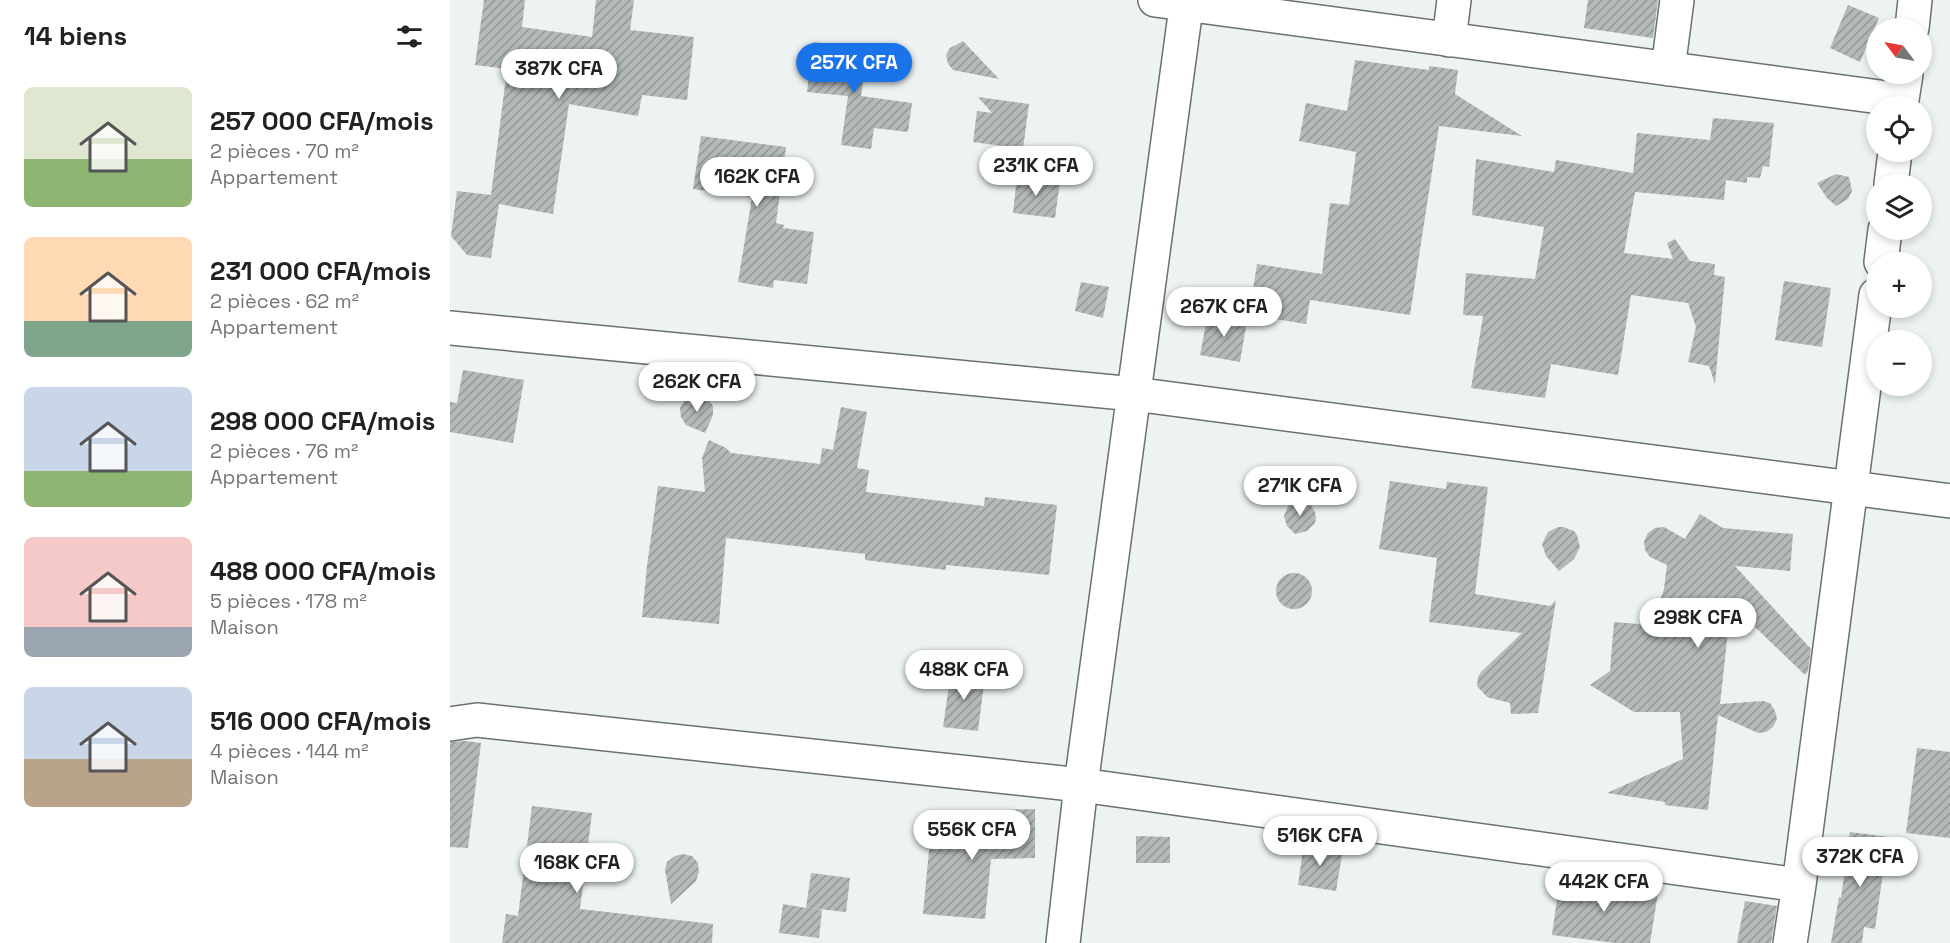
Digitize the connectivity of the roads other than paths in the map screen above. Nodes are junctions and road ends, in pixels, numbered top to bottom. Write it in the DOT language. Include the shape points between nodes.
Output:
graph roads {
  1 [pos="1454,0"];
  2 [pos="1677,0"];
  3 [pos="1915,0"];
  4 [pos="1176,1"];
  5 [pos="1913,18"];
  6 [pos="1449,40"];
  7 [pos="1668,69"];
  8 [pos="1903,93"];
  9 [pos="1873,318"];
  10 [pos="450,328"];
  11 [pos="1134,394"];
  12 [pos="1851,488"];
  13 [pos="1950,501"];
  14 [pos="459,716"];
  15 [pos="1081,785"];
  16 [pos="1799,885"];
  17 [pos="1063,943"];
  18 [pos="1790,943"];
  1 -- 6 [label="street"];
  2 -- 7 [label="street"];
  3 -- 5 [label="street"];
  4 -- 6 [label="street"];
  4 -- 11 [label="street"];
  6 -- 7 [label="street"];
  7 -- 8 [label="street"];
  9 -- 12 [label="street"];
  10 -- 11 [label="street"];
  11 -- 12 [label="street"];
  11 -- 15 [label="street"];
  12 -- 13 [label="street"];
  12 -- 16 [label="street"];
  14 -- 15 [label="street"];
  15 -- 16 [label="street"];
  15 -- 17 [label="street"];
  16 -- 18 [label="street"];
}
